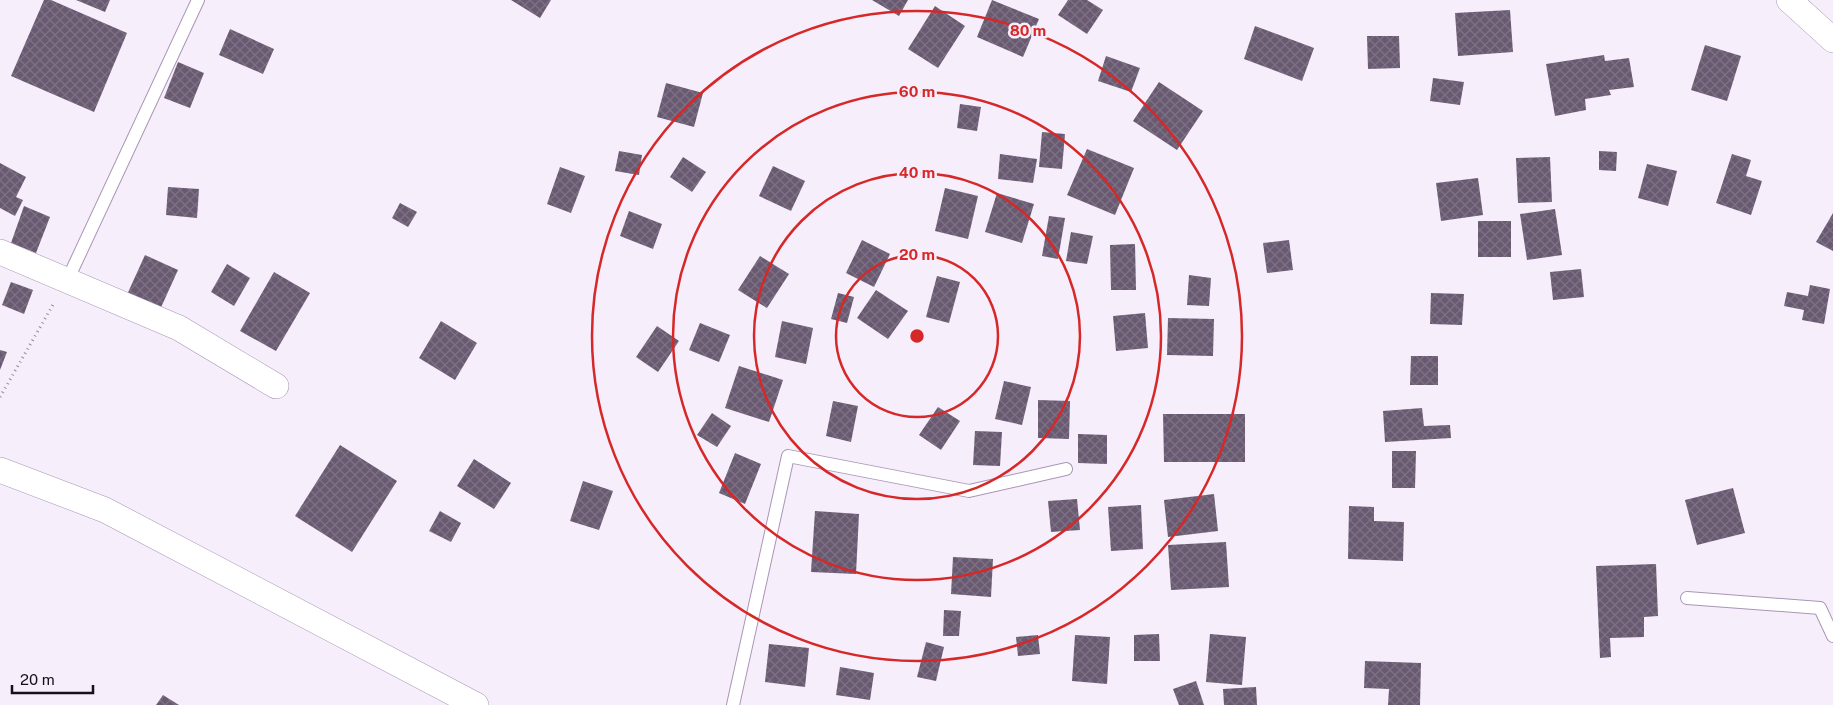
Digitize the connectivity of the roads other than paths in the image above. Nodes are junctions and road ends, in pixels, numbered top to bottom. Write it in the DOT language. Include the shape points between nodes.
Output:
graph roads {
  1 [pos="198,0"];
  2 [pos="1789,0"];
  3 [pos="1833,40"];
  4 [pos="0,252"];
  5 [pos="66,281"];
  6 [pos="276,386"];
  7 [pos="1066,468"];
  8 [pos="0,470"];
  9 [pos="1687,598"];
  10 [pos="1833,636"];
  11 [pos="476,705"];
  12 [pos="734,705"];
  1 -- 5 [label="lane"];
  2 -- 3 [label="street"];
  4 -- 5 [label="street"];
  5 -- 6 [label="street" via="180,328"];
  7 -- 12 [label="lane" via="969,491 788,456"];
  8 -- 11 [label="street" via="105,510"];
  9 -- 10 [label="lane" via="1820,608"];
}
